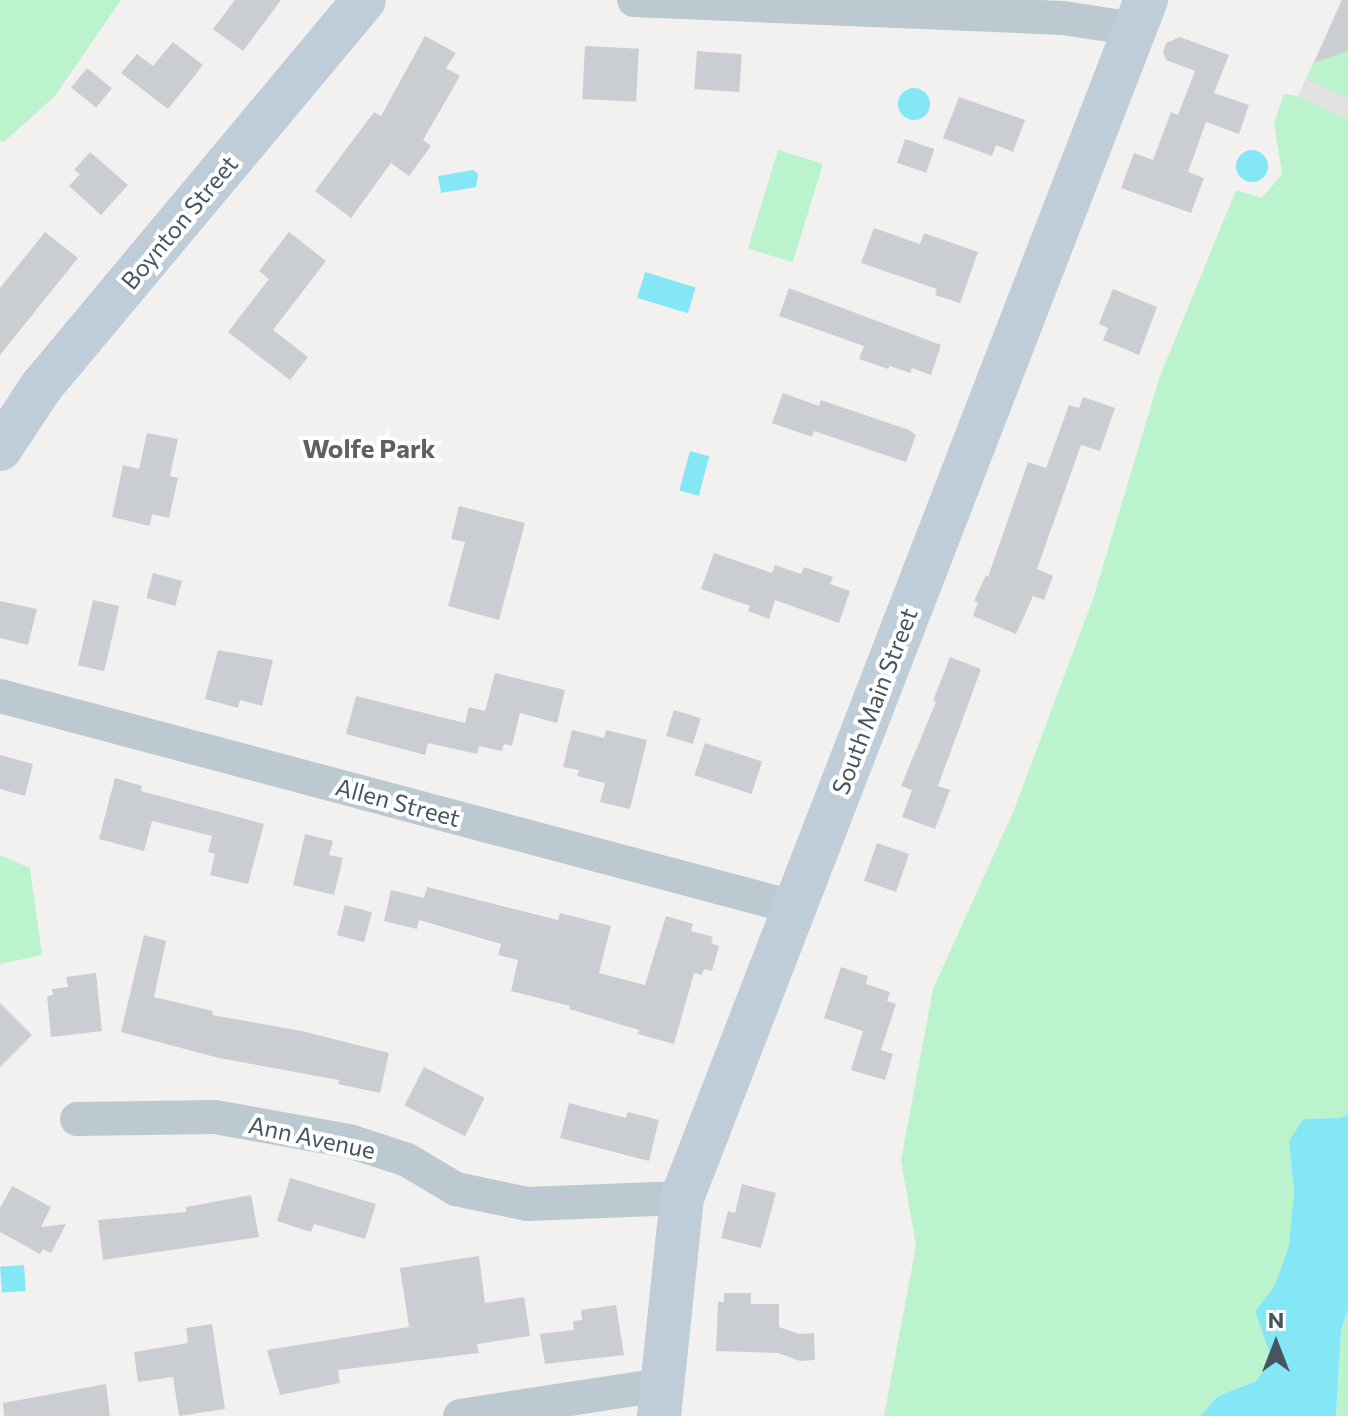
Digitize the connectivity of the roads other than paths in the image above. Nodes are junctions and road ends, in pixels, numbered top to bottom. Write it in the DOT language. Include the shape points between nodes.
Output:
graph roads {
  1 [pos="364,0"];
  2 [pos="634,0"];
  3 [pos="1141,14"];
  4 [pos="0,449"];
  5 [pos="0,696"];
  6 [pos="796,908"];
  7 [pos="77,1119"];
  8 [pos="682,1198"];
  9 [pos="660,1400"];
  10 [pos="460,1416"];
  1 -- 4 [label="main road, Boynton Street" via="41,387"];
  2 -- 3 [label="street" via="1063,18"];
  3 -- 6 [label="main road, South Main Street"];
  5 -- 6 [label="street, Allen Street"];
  6 -- 8 [label="main road, South Main Street"];
  7 -- 8 [label="street, Ann Avenue" via="215,1117 349,1141 407,1160 456,1189 527,1204"];
  8 -- 9 [label="main road, South Main Street"];
  9 -- 10 [label="street"];
}
